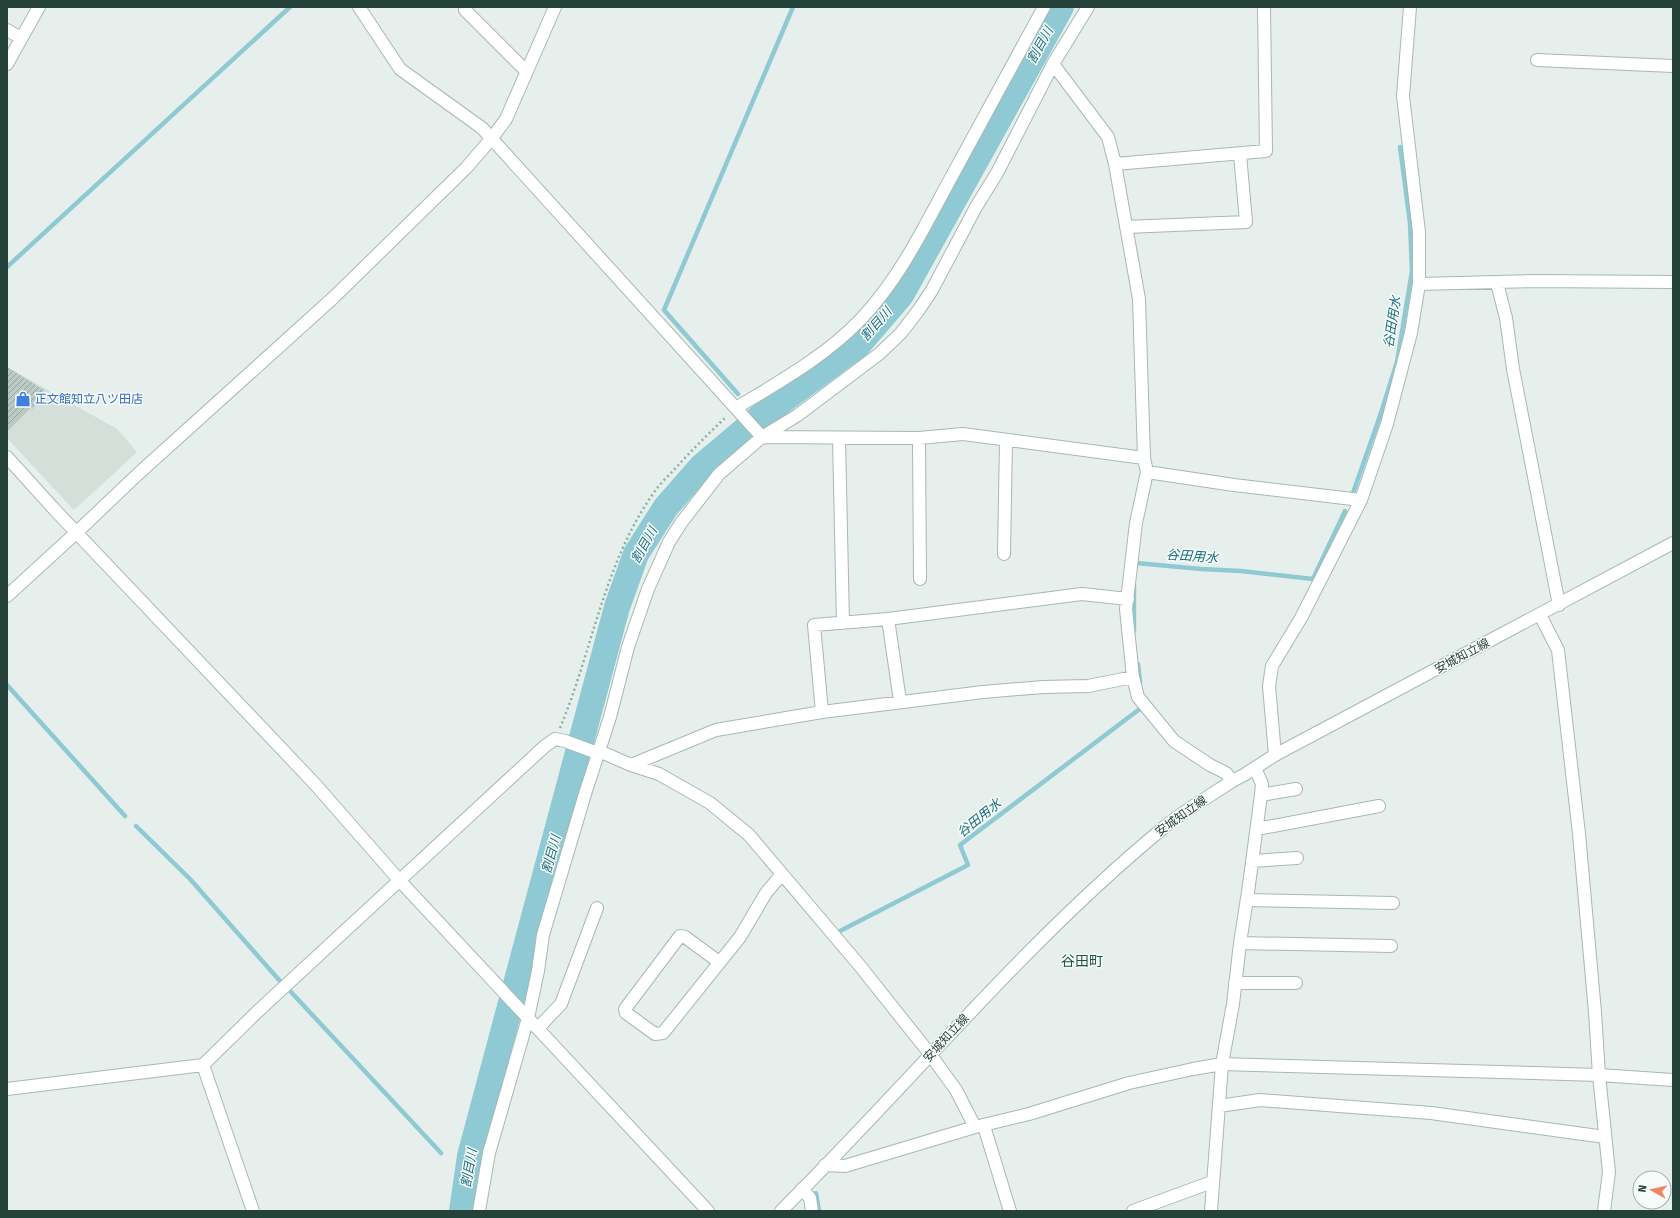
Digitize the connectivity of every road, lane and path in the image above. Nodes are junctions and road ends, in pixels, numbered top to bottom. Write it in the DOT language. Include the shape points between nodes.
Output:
graph roads {
  1 [pos="38,7"];
  2 [pos="359,7"];
  3 [pos="465,7"];
  4 [pos="555,7"];
  5 [pos="1044,7"];
  6 [pos="1088,7"];
  7 [pos="1264,7"];
  8 [pos="1410,7"];
  9 [pos="7,30"];
  10 [pos="21,38"];
  11 [pos="1537,60"];
  12 [pos="7,64"];
  13 [pos="1053,64"];
  14 [pos="1673,66"];
  15 [pos="526,71"];
  16 [pos="492,138"];
  17 [pos="1240,154"];
  18 [pos="1115,164"];
  19 [pos="1126,227"];
  20 [pos="1673,282"];
  21 [pos="1497,283"];
  22 [pos="1419,284"];
  23 [pos="736,408"];
  24 [pos="762,438"];
  25 [pos="919,438"];
  26 [pos="839,439"];
  27 [pos="1006,440"];
  28 [pos="7,457"];
  29 [pos="1144,458"];
  30 [pos="1147,472"];
  31 [pos="1361,500"];
  32 [pos="77,532"];
  33 [pos="1673,543"];
  34 [pos="1004,554"];
  35 [pos="920,579"];
  36 [pos="7,596"];
  37 [pos="1128,599"];
  38 [pos="1559,605"];
  39 [pos="1540,615"];
  40 [pos="888,619"];
  41 [pos="843,623"];
  42 [pos="1133,678"];
  43 [pos="900,701"];
  44 [pos="822,712"];
  45 [pos="560,740"];
  46 [pos="596,751"];
  47 [pos="1275,755"];
  48 [pos="632,765"];
  49 [pos="1255,768"];
  50 [pos="1232,781"];
  51 [pos="1296,789"];
  52 [pos="1261,795"];
  53 [pos="1378,806"];
  54 [pos="1257,829"];
  55 [pos="1297,858"];
  56 [pos="1252,861"];
  57 [pos="782,874"];
  58 [pos="400,881"];
  59 [pos="1247,900"];
  60 [pos="1393,902"];
  61 [pos="597,908"];
  62 [pos="1240,943"];
  63 [pos="1391,946"];
  64 [pos="719,962"];
  65 [pos="1235,982"];
  66 [pos="1296,982"];
  67 [pos="528,1018"];
  68 [pos="538,1028"];
  69 [pos="930,1054"];
  70 [pos="1222,1064"];
  71 [pos="203,1065"];
  72 [pos="1599,1075"];
  73 [pos="1673,1080"];
  74 [pos="7,1089"];
  75 [pos="1219,1106"];
  76 [pos="980,1127"];
  77 [pos="1605,1137"];
  78 [pos="825,1165"];
  79 [pos="1212,1182"];
  80 [pos="802,1189"];
  81 [pos="253,1211"];
  82 [pos="480,1211"];
  83 [pos="708,1211"];
  84 [pos="781,1211"];
  85 [pos="812,1211"];
  86 [pos="1010,1211"];
  87 [pos="1133,1211"];
  88 [pos="1211,1211"];
  89 [pos="1604,1211"];
  1 -- 10 [label="street"];
  2 -- 16 [label="street" via="400,69"];
  3 -- 15 [label="street" via="465,10"];
  4 -- 15 [label="street"];
  5 -- 23 [label="street" via="916,244 883,295 837,342"];
  6 -- 13 [label="street"];
  7 -- 17 [label="street" via="1266,151"];
  8 -- 22 [label="street" via="1403,96 1419,232"];
  9 -- 10 [label="street"];
  10 -- 12 [label="street"];
  11 -- 14 [label="street"];
  13 -- 18 [label="street" via="1108,137"];
  13 -- 24 [label="street" via="997,173 932,290 901,333 879,354 798,416"];
  15 -- 16 [label="street" via="506,119"];
  16 -- 23 [label="street"];
  16 -- 32 [label="street" via="466,168 333,298"];
  17 -- 18 [label="street"];
  17 -- 19 [label="street" via="1246,222"];
  18 -- 19 [label="street"];
  19 -- 29 [label="street" via="1139,299"];
  20 -- 21 [label="street"];
  21 -- 22 [label="street"];
  21 -- 38 [label="street" via="1506,318 1513,369"];
  22 -- 31 [label="street" via="1411,332 1387,424"];
  23 -- 24 [label="street"];
  23 -- 45 [label="path" via="694,447 655,490 638,518 614,567"];
  24 -- 26 [label="street"];
  24 -- 46 [label="street" via="719,474 669,542 639,613"];
  25 -- 26 [label="street"];
  25 -- 27 [label="street" via="963,434"];
  25 -- 35 [label="street"];
  26 -- 41 [label="street"];
  27 -- 29 [label="street"];
  27 -- 34 [label="street"];
  28 -- 32 [label="street"];
  29 -- 30 [label="street"];
  30 -- 31 [label="street"];
  30 -- 37 [label="street" via="1136,523"];
  31 -- 47 [label="street" via="1301,618 1272,666 1269,686"];
  32 -- 36 [label="street"];
  32 -- 58 [label="street" via="314,783"];
  33 -- 38 [label="street, 安城知立線"];
  37 -- 40 [label="street" via="1082,594"];
  37 -- 42 [label="street" via="1126,610"];
  38 -- 39 [label="street, 安城知立線"];
  39 -- 47 [label="street, 安城知立線"];
  39 -- 72 [label="street" via="1558,650 1575,798"];
  40 -- 41 [label="street"];
  40 -- 43 [label="street"];
  41 -- 44 [label="street" via="814,625"];
  42 -- 43 [label="street" via="1088,686 1043,687"];
  42 -- 50 [label="street" via="1138,697 1174,741 1226,773"];
  43 -- 44 [label="street"];
  44 -- 48 [label="street" via="716,730"];
  45 -- 46 [label="street"];
  45 -- 58 [label="street" via="544,746"];
  46 -- 48 [label="street"];
  46 -- 67 [label="street" via="543,935"];
  47 -- 49 [label="street, 安城知立線"];
  48 -- 57 [label="street" via="659,774 710,803 749,835"];
  49 -- 50 [label="street, 安城知立線"];
  49 -- 52 [label="street" via="1262,784"];
  50 -- 69 [label="street, 安城知立線" via="1163,828 1087,895 1006,974"];
  51 -- 52 [label="street"];
  52 -- 54 [label="street"];
  53 -- 54 [label="street"];
  54 -- 56 [label="street"];
  55 -- 56 [label="street"];
  56 -- 59 [label="street"];
  57 -- 64 [label="street" via="766,893 740,937"];
  57 -- 69 [label="street"];
  58 -- 67 [label="street"];
  58 -- 71 [label="street"];
  59 -- 60 [label="street"];
  59 -- 62 [label="street"];
  61 -- 68 [label="street" via="561,1004"];
  62 -- 63 [label="street"];
  62 -- 65 [label="street"];
  64 -- 64 [label="street" via="663,1033 655,1034 626,1013 625,1009 680,936 685,936"];
  65 -- 66 [label="street"];
  65 -- 70 [label="street"];
  67 -- 68 [label="street"];
  67 -- 82 [label="street" via="489,1153"];
  68 -- 83 [label="street"];
  69 -- 76 [label="street"];
  69 -- 78 [label="street, 安城知立線"];
  70 -- 72 [label="street"];
  70 -- 75 [label="street"];
  70 -- 76 [label="street" via="1129,1083"];
  71 -- 74 [label="street"];
  71 -- 81 [label="street"];
  72 -- 73 [label="street"];
  72 -- 77 [label="street"];
  75 -- 77 [label="street" via="1260,1100 1431,1113"];
  75 -- 79 [label="street"];
  76 -- 78 [label="street" via="845,1166"];
  76 -- 86 [label="street"];
  77 -- 89 [label="street" via="1609,1172"];
  78 -- 80 [label="street, 安城知立線"];
  79 -- 87 [label="street"];
  79 -- 88 [label="street"];
  80 -- 84 [label="street, 安城知立線"];
  80 -- 85 [label="street" via="810,1198"];
}
